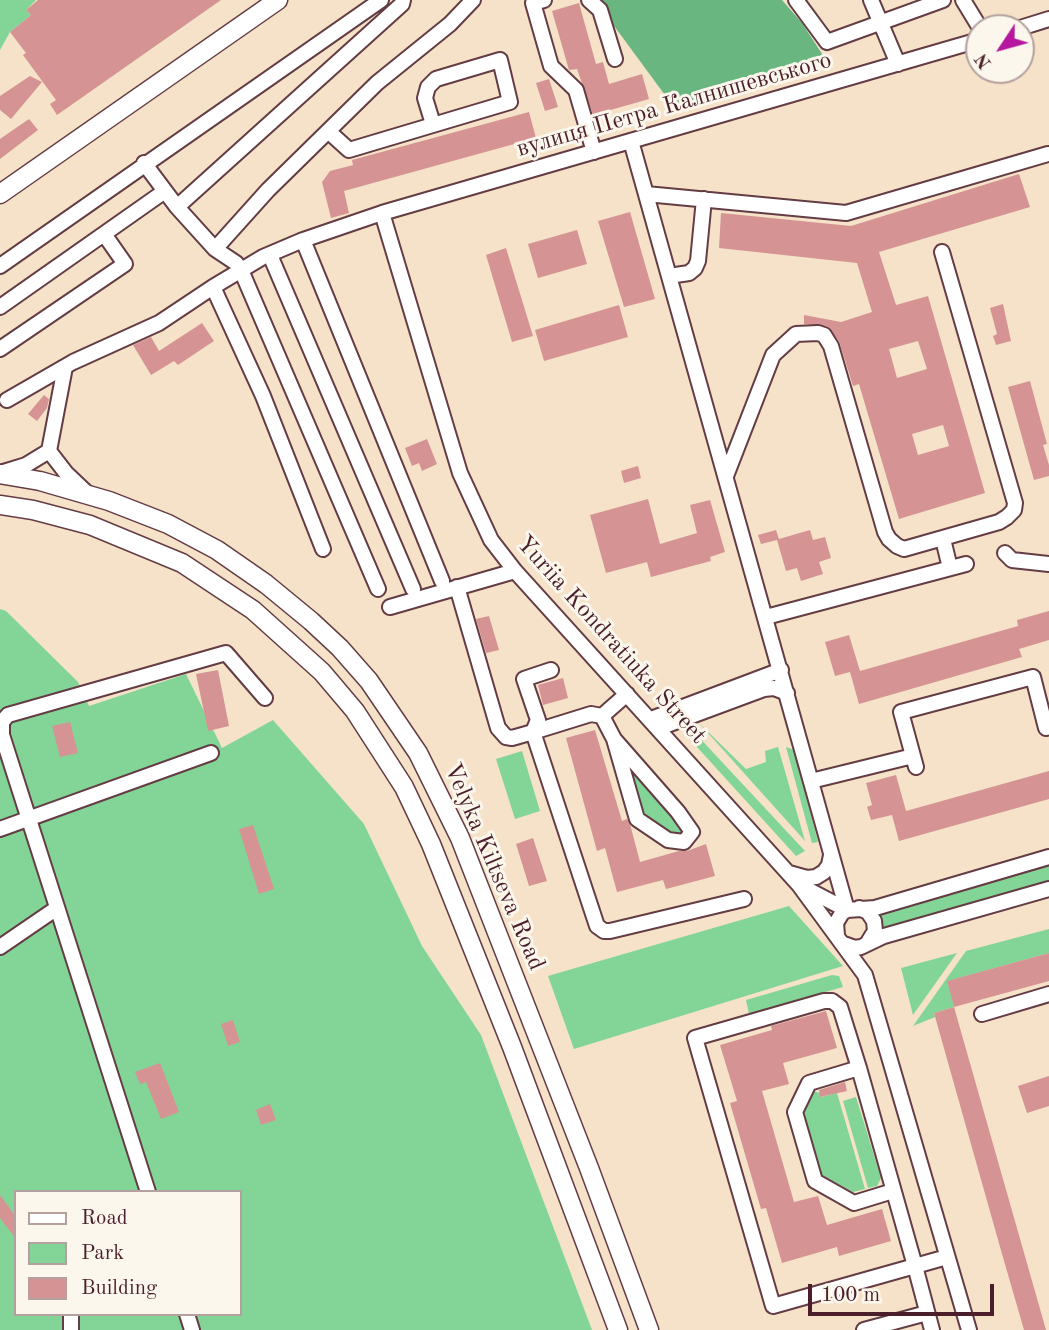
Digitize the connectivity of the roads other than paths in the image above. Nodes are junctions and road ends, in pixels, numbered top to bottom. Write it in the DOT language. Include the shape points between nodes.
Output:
graph roads {
  1 [pos="278,0"];
  2 [pos="381,0"];
  3 [pos="403,0"];
  4 [pos="473,0"];
  5 [pos="544,0"];
  6 [pos="589,0"];
  7 [pos="796,0"];
  8 [pos="871,0"];
  9 [pos="943,0"];
  10 [pos="881,22"];
  11 [pos="965,44"];
  12 [pos="615,59"];
  13 [pos="898,64"];
  14 [pos="433,124"];
  15 [pos="328,131"];
  16 [pos="631,141"];
  17 [pos="594,152"];
  18 [pos="1048,154"];
  19 [pos="144,163"];
  20 [pos="165,191"];
  21 [pos="0,194"];
  22 [pos="646,194"];
  23 [pos="704,200"];
  24 [pos="177,206"];
  25 [pos="382,213"];
  26 [pos="104,234"];
  27 [pos="303,240"];
  28 [pos="215,249"];
  29 [pos="942,252"];
  30 [pos="270,255"];
  31 [pos="0,265"];
  32 [pos="241,270"];
  33 [pos="669,275"];
  34 [pos="213,287"];
  35 [pos="0,307"];
  36 [pos="0,349"];
  37 [pos="65,367"];
  38 [pos="6,400"];
  39 [pos="50,451"];
  40 [pos="0,473"];
  41 [pos="726,476"];
  42 [pos="88,494"];
  43 [pos="0,505"];
  44 [pos="943,539"];
  45 [pos="323,549"];
  46 [pos="1005,553"];
  47 [pos="966,564"];
  48 [pos="1049,564"];
  49 [pos="950,568"];
  50 [pos="515,571"];
  51 [pos="442,581"];
  52 [pos="457,587"];
  53 [pos="378,589"];
  54 [pos="413,589"];
  55 [pos="390,607"];
  56 [pos="766,617"];
  57 [pos="551,670"];
  58 [pos="781,670"];
  59 [pos="787,693"];
  60 [pos="627,694"];
  61 [pos="265,698"];
  62 [pos="4,716"];
  63 [pos="602,716"];
  64 [pos="655,723"];
  65 [pos="1049,727"];
  66 [pos="533,732"];
  67 [pos="614,739"];
  68 [pos="211,753"];
  69 [pos="811,781"];
  70 [pos="29,817"];
  71 [pos="0,829"];
  72 [pos="831,853"];
  73 [pos="1049,857"];
  74 [pos="786,872"];
  75 [pos="799,885"];
  76 [pos="1049,889"];
  77 [pos="744,899"];
  78 [pos="57,908"];
  79 [pos="853,909"];
  80 [pos="840,939"];
  81 [pos="866,945"];
  82 [pos="0,947"];
  83 [pos="865,975"];
  84 [pos="1049,994"];
  85 [pos="982,1014"];
  86 [pos="859,1068"];
  87 [pos="147,1190"];
  88 [pos="894,1191"];
  89 [pos="947,1257"];
  90 [pos="915,1266"];
  91 [pos="927,1313"];
  92 [pos="618,1330"];
  93 [pos="649,1330"];
  94 [pos="864,1330"];
  95 [pos="932,1330"];
  96 [pos="969,1330"];
  1 -- 21 [label="main road"];
  2 -- 19 [label="street"];
  3 -- 24 [label="street"];
  4 -- 15 [label="street"];
  5 -- 17 [label="street" via="533,3 551,66 576,90"];
  6 -- 12 [label="street" via="600,10"];
  7 -- 10 [label="street" via="827,42"];
  8 -- 10 [label="street"];
  9 -- 10 [label="street"];
  10 -- 13 [label="street"];
  11 -- 13 [label="street, вулиця Петра Калнишевського"];
  13 -- 16 [label="street, вулиця Петра Калнишевського"];
  14 -- 14 [label="street" via="510,102 500,60 436,79 425,98"];
  14 -- 15 [label="street" via="349,150"];
  15 -- 28 [label="street"];
  16 -- 17 [label="street, вулиця Петра Калнишевського"];
  16 -- 22 [label="street"];
  17 -- 25 [label="street, вулиця Петра Калнишевського"];
  18 -- 23 [label="street" via="846,213"];
  19 -- 20 [label="street"];
  19 -- 31 [label="street"];
  20 -- 24 [label="street"];
  20 -- 26 [label="street"];
  22 -- 23 [label="street"];
  22 -- 33 [label="street"];
  23 -- 33 [label="street" via="695,268"];
  24 -- 28 [label="street"];
  25 -- 27 [label="street, вулиця Петра Калнишевського"];
  25 -- 50 [label="street, Yuriia Kondratiuka Street" via="460,473 491,540"];
  26 -- 35 [label="street"];
  26 -- 36 [label="street" via="125,264"];
  27 -- 30 [label="street, вулиця Петра Калнишевського"];
  27 -- 51 [label="street"];
  28 -- 32 [label="street"];
  29 -- 44 [label="street" via="1015,503 1014,510 999,522"];
  30 -- 32 [label="street, вулиця Петра Калнишевського"];
  30 -- 54 [label="street"];
  32 -- 34 [label="street, вулиця Петра Калнишевського"];
  32 -- 53 [label="street"];
  33 -- 41 [label="street"];
  34 -- 37 [label="street, вулиця Петра Калнишевського" via="159,323"];
  34 -- 45 [label="street" via="263,396"];
  37 -- 38 [label="street, вулиця Петра Калнишевського"];
  37 -- 39 [label="street"];
  39 -- 40 [label="street" via="26,466"];
  39 -- 42 [label="street"];
  40 -- 42 [label="main road, Velyka Kiltseva Road"];
  41 -- 44 [label="street" via="773,355 796,334 824,335 885,532 904,549"];
  41 -- 56 [label="street"];
  42 -- 93 [label="main road, Velyka Kiltseva Road" via="168,524 266,584 340,648 393,714 460,838"];
  43 -- 92 [label="main road, Velyka Kiltseva Road" via="90,525 182,563 253,610 322,672 355,711 404,787 431,844"];
  44 -- 49 [label="street"];
  46 -- 48 [label="street" via="1012,560"];
  47 -- 49 [label="street"];
  49 -- 56 [label="street"];
  50 -- 52 [label="street"];
  50 -- 60 [label="street, Yuriia Kondratiuka Street"];
  52 -- 55 [label="street"];
  52 -- 66 [label="street" via="498,728 512,738"];
  56 -- 58 [label="street"];
  57 -- 66 [label="street" via="524,679 537,720"];
  58 -- 59 [label="street"];
  58 -- 64 [label="street"];
  59 -- 64 [label="street" via="764,688"];
  59 -- 69 [label="street"];
  60 -- 63 [label="street"];
  60 -- 64 [label="street, Yuriia Kondratiuka Street"];
  61 -- 62 [label="street" via="226,653"];
  62 -- 70 [label="street" via="2,735"];
  63 -- 66 [label="street" via="591,714"];
  63 -- 67 [label="street"];
  64 -- 74 [label="street, Yuriia Kondratiuka Street"];
  65 -- 69 [label="street" via="1033,677 901,712 914,762"];
  66 -- 77 [label="street" via="597,926 610,931"];
  67 -- 67 [label="street" via="637,819 668,840 684,842 692,832"];
  68 -- 70 [label="street"];
  69 -- 72 [label="street"];
  70 -- 71 [label="street"];
  70 -- 78 [label="street"];
  72 -- 74 [label="street" via="829,865 816,877"];
  72 -- 79 [label="street"];
  73 -- 79 [label="street" via="875,908"];
  74 -- 75 [label="street, Yuriia Kondratiuka Street"];
  75 -- 79 [label="street, Yuriia Kondratiuka Street"];
  75 -- 80 [label="street, Yuriia Kondratiuka Street"];
  76 -- 81 [label="street"];
  78 -- 82 [label="street"];
  78 -- 87 [label="street"];
  79 -- 80 [label="street" via="838,917"];
  79 -- 81 [label="street" via="868,912 874,921 874,936"];
  80 -- 81 [label="street" via="855,948"];
  80 -- 83 [label="street, Yuriia Kondratiuka Street"];
  81 -- 83 [label="street, Yuriia Kondratiuka Street"];
  83 -- 89 [label="street, Yuriia Kondratiuka Street"];
  84 -- 85 [label="street"];
  86 -- 88 [label="street"];
  86 -- 88 [label="street" via="809,1083 795,1112 815,1181 854,1203"];
  86 -- 90 [label="street" via="843,1013 832,1001 695,1038 773,1306"];
  88 -- 90 [label="street"];
  89 -- 90 [label="street"];
  89 -- 96 [label="street, Yuriia Kondratiuka Street"];
  90 -- 91 [label="street"];
  91 -- 94 [label="street"];
  91 -- 95 [label="street"];
}
